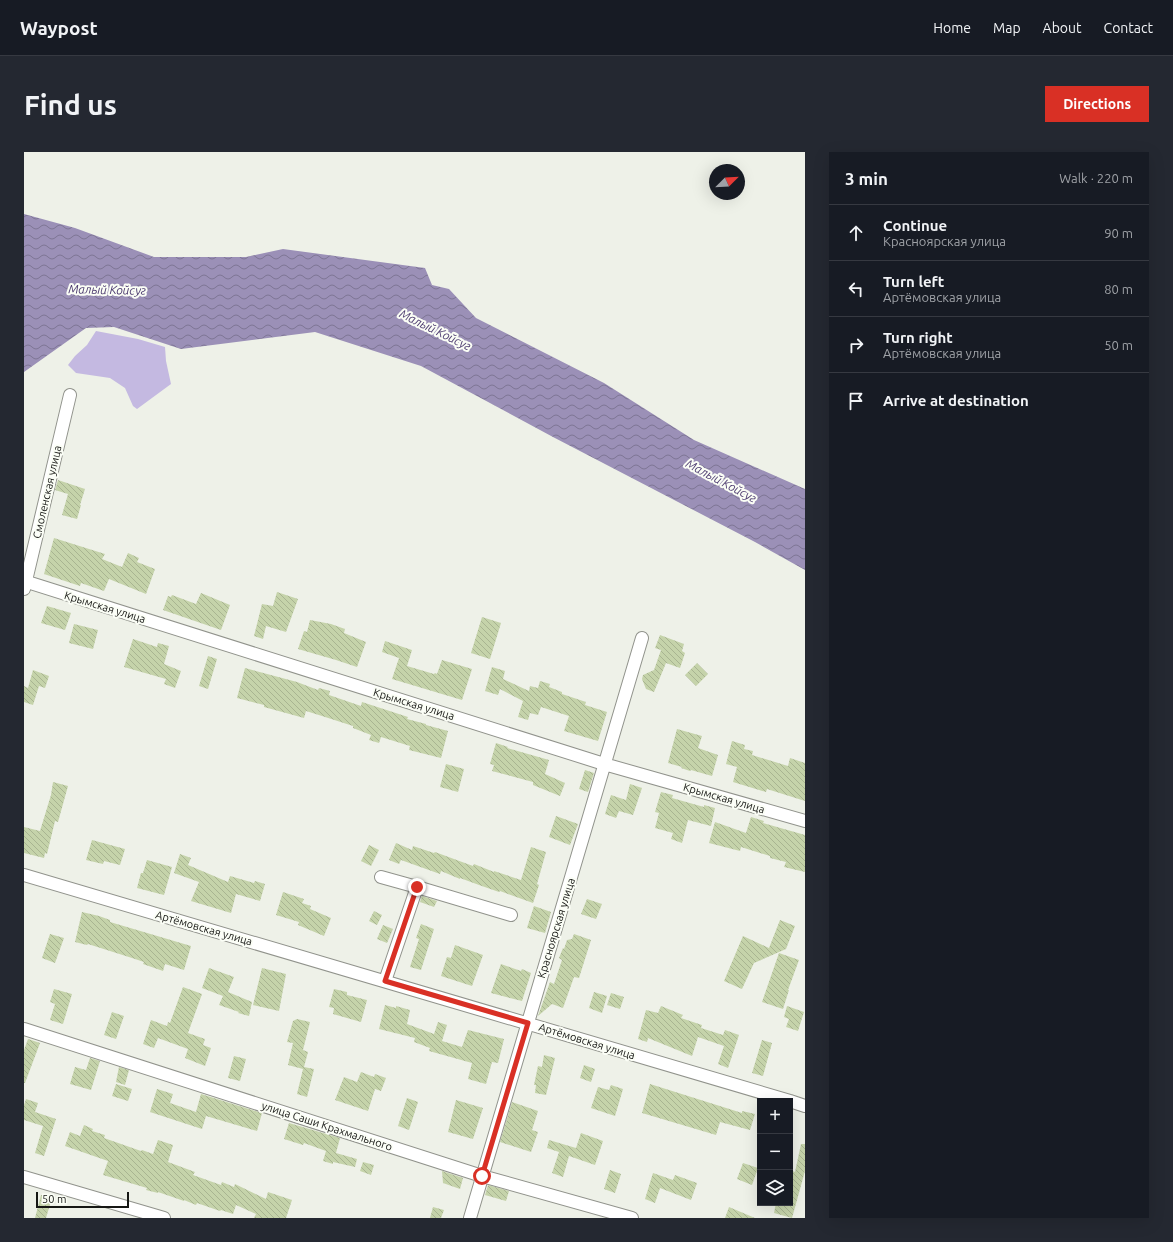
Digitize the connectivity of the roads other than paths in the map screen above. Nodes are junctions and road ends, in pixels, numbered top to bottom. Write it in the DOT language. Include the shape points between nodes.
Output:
graph roads {
  1 [pos="70,395"];
  2 [pos="25,584"];
  3 [pos="642,638"];
  4 [pos="604,764"];
  5 [pos="805,821"];
  6 [pos="24,875"];
  7 [pos="381,877"];
  8 [pos="417,887"];
  9 [pos="511,915"];
  10 [pos="385,981"];
  11 [pos="528,1023"];
  12 [pos="24,1029"];
  13 [pos="780,1098"];
  14 [pos="793,1102"];
  15 [pos="805,1106"];
  16 [pos="482,1176"];
  17 [pos="24,1177"];
  18 [pos="164,1218"];
  19 [pos="470,1218"];
  20 [pos="632,1218"];
  1 -- 2 [label="street, Смоленская улица"];
  2 -- 4 [label="street, Крымская улица"];
  3 -- 4 [label="street, Красноярская улица"];
  4 -- 5 [label="street, Крымская улица"];
  4 -- 11 [label="street, Красноярская улица"];
  6 -- 10 [label="street, Артёмовская улица"];
  7 -- 8 [label="street"];
  8 -- 9 [label="street"];
  8 -- 10 [label="street"];
  10 -- 11 [label="street, Артёмовская улица"];
  11 -- 13 [label="street, Артёмовская улица"];
  11 -- 16 [label="street, Красноярская улица"];
  12 -- 16 [label="street, улица Саши Крахмального"];
  14 -- 15 [label="street, Артёмовская улица"];
  16 -- 19 [label="street, Красноярская улица"];
  16 -- 20 [label="street, улица Саши Крахмального"];
  17 -- 18 [label="street"];
}
